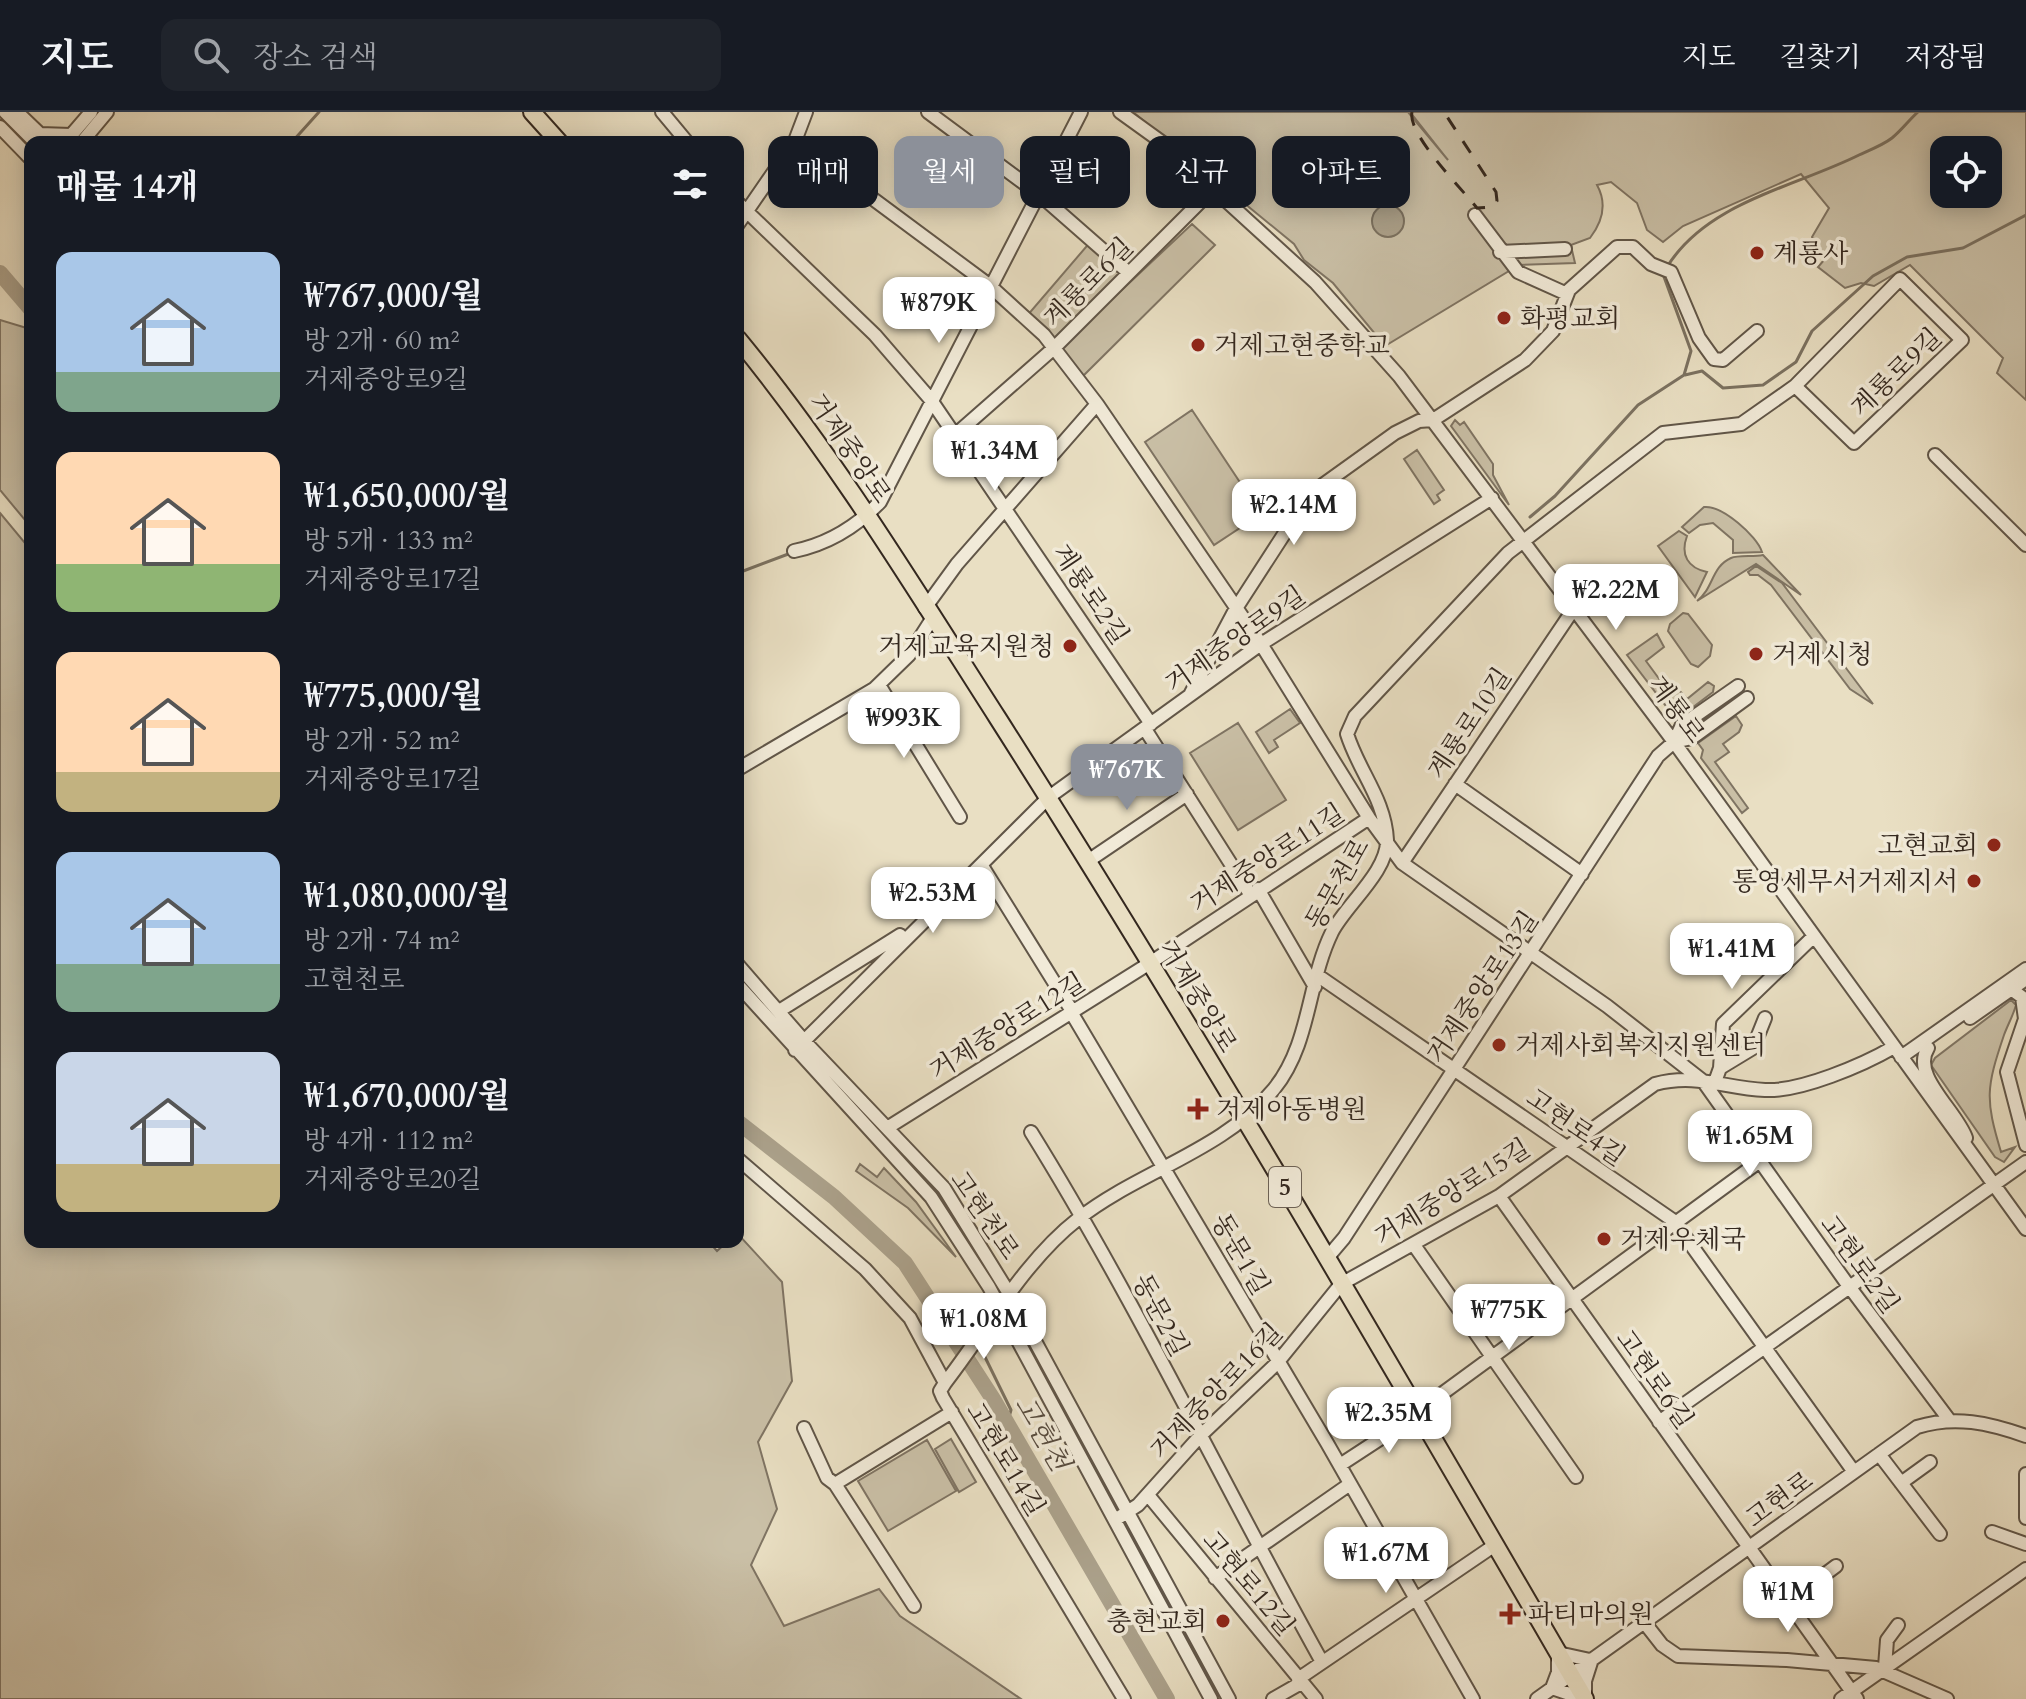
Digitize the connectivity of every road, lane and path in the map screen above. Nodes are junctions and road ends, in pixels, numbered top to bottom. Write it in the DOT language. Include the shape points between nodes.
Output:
graph roads {
  1 [pos="5,112"];
  2 [pos="17,112"];
  3 [pos="91,112"];
  4 [pos="107,112"];
  5 [pos="532,112"];
  6 [pos="662,112"];
  7 [pos="806,112"];
  8 [pos="928,112"];
  9 [pos="1081,112"];
  10 [pos="1120,112"];
  11 [pos="0,127"];
  12 [pos="29,136"];
  13 [pos="51,136"];
  14 [pos="75,136"];
  15 [pos="77,136"];
  16 [pos="554,136"];
  17 [pos="682,136"];
  18 [pos="797,136"];
  19 [pos="1069,136"];
  20 [pos="1153,136"];
  21 [pos="24,152"];
  22 [pos="768,175"];
  23 [pos="1020,180"];
  24 [pos="878,203"];
  25 [pos="744,205"];
  26 [pos="1033,208"];
  27 [pos="1055,208"];
  28 [pos="1194,208"];
  29 [pos="1234,208"];
  30 [pos="744,210"];
  31 [pos="1475,215"];
  32 [pos="1565,249"];
  33 [pos="1500,252"];
  34 [pos="1129,273"];
  35 [pos="989,285"];
  36 [pos="1567,294"];
  37 [pos="1757,331"];
  38 [pos="744,346"];
  39 [pos="1054,348"];
  40 [pos="1795,386"];
  41 [pos="931,400"];
  42 [pos="1097,404"];
  43 [pos="1433,420"];
  44 [pos="955,435"];
  45 [pos="1935,455"];
  46 [pos="1492,498"];
  47 [pos="1006,508"];
  48 [pos="867,516"];
  49 [pos="1525,541"];
  50 [pos="2026,545"];
  51 [pos="794,551"];
  52 [pos="1575,607"];
  53 [pos="1235,610"];
  54 [pos="929,613"];
  55 [pos="1261,644"];
  56 [pos="879,685"];
  57 [pos="1738,686"];
  58 [pos="1190,696"];
  59 [pos="1747,698"];
  60 [pos="1148,726"];
  61 [pos="1674,742"];
  62 [pos="744,765"];
  63 [pos="1455,784"];
  64 [pos="1187,794"];
  65 [pos="1049,797"];
  66 [pos="960,817"];
  67 [pos="1369,818"];
  68 [pos="1387,843"];
  69 [pos="1088,861"];
  70 [pos="1402,863"];
  71 [pos="982,866"];
  72 [pos="1582,874"];
  73 [pos="1254,892"];
  74 [pos="920,923"];
  75 [pos="1813,937"];
  76 [pos="1530,955"];
  77 [pos="1150,963"];
  78 [pos="2026,969"];
  79 [pos="744,972"];
  80 [pos="2026,979"];
  81 [pos="1316,981"];
  82 [pos="2011,989"];
  83 [pos="744,991"];
  84 [pos="779,1011"];
  85 [pos="1072,1012"];
  86 [pos="1765,1018"];
  87 [pos="2025,1018"];
  88 [pos="1886,1035"];
  89 [pos="1927,1044"];
  90 [pos="800,1046"];
  91 [pos="1900,1056"];
  92 [pos="1454,1067"];
  93 [pos="1720,1068"];
  94 [pos="1709,1081"];
  95 [pos="1244,1117"];
  96 [pos="887,1128"];
  97 [pos="1031,1132"];
  98 [pos="2026,1145"];
  99 [pos="1565,1146"];
  100 [pos="1969,1148"];
  101 [pos="1760,1161"];
  102 [pos="2026,1162"];
  103 [pos="744,1164"];
  104 [pos="1165,1168"];
  105 [pos="1994,1182"];
  106 [pos="1499,1196"];
  107 [pos="1083,1215"];
  108 [pos="1674,1221"];
  109 [pos="2026,1229"];
  110 [pos="1414,1245"];
  111 [pos="1327,1258"];
  112 [pos="1341,1284"];
  113 [pos="1848,1285"];
  114 [pos="1010,1295"];
  115 [pos="1572,1300"];
  116 [pos="998,1313"];
  117 [pos="1763,1346"];
  118 [pos="1491,1358"];
  119 [pos="1277,1363"];
  120 [pos="945,1383"];
  121 [pos="952,1412"];
  122 [pos="1418,1413"];
  123 [pos="1950,1421"];
  124 [pos="1659,1422"];
  125 [pos="804,1428"];
  126 [pos="1200,1436"];
  127 [pos="2026,1436"];
  128 [pos="1879,1454"];
  129 [pos="1930,1462"];
  130 [pos="1340,1465"];
  131 [pos="1854,1472"];
  132 [pos="2026,1474"];
  133 [pos="1576,1477"];
  134 [pos="1901,1483"];
  135 [pos="835,1484"];
  136 [pos="1350,1484"];
  137 [pos="1148,1495"];
  138 [pos="1128,1511"];
  139 [pos="2026,1518"];
  140 [pos="1115,1520"];
  141 [pos="1992,1532"];
  142 [pos="1940,1534"];
  143 [pos="2026,1544"];
  144 [pos="1495,1545"];
  145 [pos="1256,1546"];
  146 [pos="1748,1548"];
  147 [pos="1836,1566"];
  148 [pos="2026,1569"];
  149 [pos="1215,1578"];
  150 [pos="1414,1597"];
  151 [pos="1788,1602"];
  152 [pos="914,1606"];
  153 [pos="1644,1622"];
  154 [pos="1898,1625"];
  155 [pos="1558,1653"];
  156 [pos="1592,1659"];
  157 [pos="1322,1662"];
  158 [pos="1832,1663"];
  159 [pos="1882,1669"];
  160 [pos="1571,1675"];
  161 [pos="1300,1681"];
  162 [pos="1552,1688"];
  163 [pos="1850,1696"];
  164 [pos="1124,1699"];
  165 [pos="1211,1699"];
  166 [pos="1229,1699"];
  167 [pos="1273,1699"];
  168 [pos="1316,1699"];
  169 [pos="1473,1699"];
  170 [pos="1537,1699"];
  171 [pos="1585,1699"];
  172 [pos="1947,1699"];
  1 -- 12 [label="street"];
  2 -- 13 [label="street" via="40,134"];
  3 -- 14 [label="street"];
  4 -- 15 [label="street"];
  5 -- 16 [label="main road"];
  6 -- 17 [label="street"];
  7 -- 18 [label="street"];
  8 -- 23 [label="street"];
  9 -- 19 [label="street"];
  10 -- 20 [label="street, 계룡로"];
  11 -- 21 [label="street"];
  22 -- 25 [label="street"];
  24 -- 35 [label="street, 고현로2길"];
  26 -- 35 [label="street"];
  27 -- 34 [label="street"];
  28 -- 34 [label="street, 계룡로6길"];
  29 -- 43 [label="street, 계룡로" via="1315,282"];
  30 -- 41 [label="street, 계룡로2길" via="875,335"];
  31 -- 33 [label="street"];
  32 -- 33 [label="street"];
  33 -- 36 [label="street" via="1518,272"];
  34 -- 39 [label="street, 계룡로6길"];
  35 -- 39 [label="street, 고현로2길"];
  35 -- 41 [label="street"];
  36 -- 37 [label="street" via="1619,246 1633,247 1664,268 1714,359 1723,360"];
  36 -- 43 [label="street" via="1547,339 1525,360"];
  38 -- 48 [label="main road, 거제중앙로 / 5" via="786,396"];
  39 -- 42 [label="street, 고현로2길"];
  39 -- 44 [label="street, 계룡로6길"];
  40 -- 40 [label="street, 계룡로9길" via="1900,279 1962,340 1854,443"];
  40 -- 49 [label="street, 계룡로9길" via="1741,424 1663,433"];
  41 -- 44 [label="street, 계룡로2길"];
  41 -- 48 [label="street" via="880,502"];
  42 -- 47 [label="street"];
  42 -- 53 [label="street, 고현로2길"];
  43 -- 46 [label="street, 계룡로"];
  43 -- 53 [label="street" via="1395,433 1310,494"];
  44 -- 47 [label="street, 계룡로2길"];
  45 -- 50 [label="street"];
  46 -- 49 [label="street, 계룡로"];
  46 -- 55 [label="street, 거제중앙로9길"];
  47 -- 54 [label="street"];
  47 -- 60 [label="street, 계룡로2길"];
  48 -- 51 [label="street" via="823,545"];
  48 -- 54 [label="main road, 거제중앙로 / 5"];
  49 -- 52 [label="street, 계룡로"];
  49 -- 68 [label="street, 동문천로" via="1355,716 1347,734 1380,802"];
  52 -- 61 [label="street, 계룡로"];
  52 -- 63 [label="street, 계룡로10길"];
  53 -- 55 [label="street, 고현로2길"];
  53 -- 58 [label="street"];
  54 -- 56 [label="street" via="909,655"];
  54 -- 65 [label="main road, 거제중앙로 / 5"];
  55 -- 58 [label="street, 거제중앙로9길"];
  55 -- 67 [label="street, 고현로2길"];
  56 -- 62 [label="street"];
  56 -- 66 [label="street"];
  57 -- 61 [label="street, 거제중앙로13길" via="1682,725"];
  58 -- 60 [label="street, 거제중앙로9길"];
  59 -- 61 [label="street" via="1692,738"];
  60 -- 64 [label="street, 계룡로2길"];
  60 -- 65 [label="street, 거제중앙로9길"];
  61 -- 72 [label="street, 거제중앙로13길" via="1658,756"];
  61 -- 75 [label="street, 계룡로"];
  63 -- 70 [label="street, 계룡로10길"];
  63 -- 72 [label="street"];
  64 -- 69 [label="street"];
  64 -- 73 [label="street, 계룡로2길"];
  65 -- 69 [label="main road, 거제중앙로 / 5"];
  65 -- 71 [label="street, 거제중앙로9길"];
  67 -- 68 [label="street, 고현로2길"];
  67 -- 73 [label="street, 거제중앙로11길"];
  68 -- 70 [label="street, 고현로2길"];
  68 -- 81 [label="street, 동문천로" via="1385,855 1334,929"];
  69 -- 77 [label="main road, 거제중앙로 / 5"];
  70 -- 76 [label="street, 고현로2길"];
  71 -- 74 [label="street, 거제중앙로9길"];
  71 -- 85 [label="street"];
  72 -- 76 [label="street, 거제중앙로13길"];
  73 -- 77 [label="street, 거제중앙로11길"];
  73 -- 81 [label="street, 계룡로2길"];
  74 -- 84 [label="street"];
  74 -- 90 [label="street"];
  75 -- 88 [label="street, 계룡로"];
  75 -- 93 [label="street" via="1723,1024"];
  76 -- 92 [label="street, 거제중앙로13길"];
  76 -- 94 [label="street, 고현로2길"];
  77 -- 85 [label="street, 거제중앙로12길"];
  77 -- 95 [label="main road, 거제중앙로 / 5"];
  78 -- 89 [label="street"];
  79 -- 84 [label="street, 고현천로"];
  80 -- 82 [label="street"];
  81 -- 92 [label="street, 고현로4길"];
  81 -- 95 [label="street, 동문천로" via="1306,1026 1288,1069"];
  82 -- 87 [label="street" via="2022,997"];
  82 -- 89 [label="street"];
  83 -- 90 [label="street, 고현천로"];
  84 -- 90 [label="street, 고현천로"];
  85 -- 96 [label="street, 거제중앙로12길"];
  85 -- 104 [label="street"];
  86 -- 93 [label="street" via="1753,1048"];
  87 -- 98 [label="street" via="2007,1072"];
  88 -- 89 [label="street" via="1899,1043"];
  88 -- 91 [label="street, 계룡로"];
  89 -- 91 [label="street, 거제중앙로15길"];
  89 -- 100 [label="street" via="1924,1069 1962,1126"];
  90 -- 96 [label="street, 고현천로"];
  90 -- 116 [label="street, 고현천로" via="931,1197"];
  91 -- 94 [label="street, 거제중앙로15길" via="1780,1089"];
  91 -- 100 [label="street, 계룡로"];
  92 -- 99 [label="street, 고현로4길"];
  92 -- 111 [label="street, 거제중앙로13길"];
  93 -- 94 [label="street"];
  94 -- 99 [label="street, 거제중앙로15길" via="1680,1077 1655,1084"];
  94 -- 101 [label="street, 고현로2길"];
  95 -- 104 [label="street, 동문천로"];
  95 -- 111 [label="main road, 거제중앙로 / 5"];
  96 -- 114 [label="street, 고현천로" via="944,1188"];
  97 -- 107 [label="street"];
  99 -- 106 [label="street, 거제중앙로15길"];
  99 -- 108 [label="street, 고현로4길"];
  100 -- 105 [label="street, 계룡로"];
  101 -- 108 [label="street"];
  101 -- 113 [label="street, 고현로2길"];
  102 -- 105 [label="street"];
  103 -- 120 [label="street, 고현로14길" via="865,1269 910,1318"];
  104 -- 107 [label="street, 동문천로"];
  104 -- 119 [label="street, 동문1길"];
  105 -- 109 [label="street, 계룡로"];
  105 -- 113 [label="street"];
  106 -- 110 [label="street, 거제중앙로15길"];
  106 -- 115 [label="street, 고현로6길"];
  107 -- 114 [label="street, 동문천로" via="1052,1242"];
  107 -- 126 [label="street, 동문2길"];
  108 -- 115 [label="street"];
  108 -- 117 [label="street, 고현로4길"];
  110 -- 112 [label="street, 거제중앙로15길"];
  110 -- 118 [label="street"];
  111 -- 112 [label="main road, 거제중앙로 / 5"];
  112 -- 119 [label="street, 거제중앙로16길"];
  112 -- 122 [label="main road, 거제중앙로 / 5"];
  113 -- 117 [label="street"];
  113 -- 123 [label="street, 고현로2길"];
  114 -- 116 [label="street, 동문천로"];
  114 -- 138 [label="street, 고현천로"];
  115 -- 118 [label="street"];
  115 -- 124 [label="street, 고현로6길"];
  116 -- 120 [label="street, 동문천로"];
  116 -- 140 [label="street, 고현천로"];
  117 -- 124 [label="street"];
  117 -- 131 [label="street, 고현로4길"];
  118 -- 122 [label="street"];
  118 -- 133 [label="street"];
  119 -- 126 [label="street, 거제중앙로16길"];
  119 -- 130 [label="street, 동문1길"];
  120 -- 121 [label="street, 고현로14길" via="940,1391"];
  121 -- 135 [label="street"];
  121 -- 164 [label="street, 고현로14길"];
  122 -- 130 [label="street"];
  122 -- 144 [label="main road, 거제중앙로 / 5"];
  123 -- 127 [label="street, 고현로" via="1994,1425"];
  123 -- 128 [label="street, 고현로" via="1917,1427"];
  124 -- 146 [label="street, 고현로6길"];
  125 -- 135 [label="street" via="827,1478"];
  126 -- 137 [label="street, 거제중앙로16길"];
  126 -- 145 [label="street, 동문2길"];
  128 -- 131 [label="street, 고현로"];
  128 -- 134 [label="street"];
  129 -- 134 [label="street"];
  130 -- 136 [label="street, 동문1길"];
  131 -- 146 [label="street, 고현로"];
  132 -- 139 [label="street"];
  134 -- 142 [label="street"];
  135 -- 152 [label="street"];
  136 -- 145 [label="street"];
  136 -- 150 [label="street, 동문1길"];
  137 -- 138 [label="street, 거제중앙로16길"];
  137 -- 149 [label="street, 고현로12길"];
  138 -- 140 [label="street, 거제중앙로16길"];
  138 -- 166 [label="street, 고현천로"];
  140 -- 165 [label="street, 고현천로"];
  141 -- 143 [label="street"];
  144 -- 150 [label="street"];
  144 -- 155 [label="main road, 거제중앙로 / 5"];
  145 -- 149 [label="street"];
  145 -- 157 [label="street, 동문2길"];
  146 -- 151 [label="street, 고현로6길"];
  146 -- 153 [label="street, 고현로"];
  147 -- 151 [label="street"];
  148 -- 159 [label="street"];
  149 -- 161 [label="street, 고현로12길"];
  150 -- 157 [label="street"];
  150 -- 169 [label="street, 동문1길"];
  151 -- 158 [label="street, 고현로6길"];
  153 -- 156 [label="street, 고현로"];
  153 -- 158 [label="street" via="1678,1656"];
  154 -- 159 [label="street" via="1887,1640"];
  155 -- 156 [label="street"];
  155 -- 160 [label="main road, 거제중앙로 / 5"];
  155 -- 162 [label="street"];
  156 -- 160 [label="street, 고현로"];
  156 -- 171 [label="street"];
  157 -- 161 [label="street"];
  158 -- 159 [label="street"];
  158 -- 163 [label="street, 고현로6길"];
  159 -- 163 [label="street"];
  159 -- 172 [label="street"];
  160 -- 162 [label="street, 고현로"];
  160 -- 171 [label="main road, 거제중앙로 / 5"];
  161 -- 167 [label="street"];
  161 -- 168 [label="street, 고현로12길"];
  162 -- 170 [label="street, 고현로"];
  162 -- 171 [label="street"];
}
